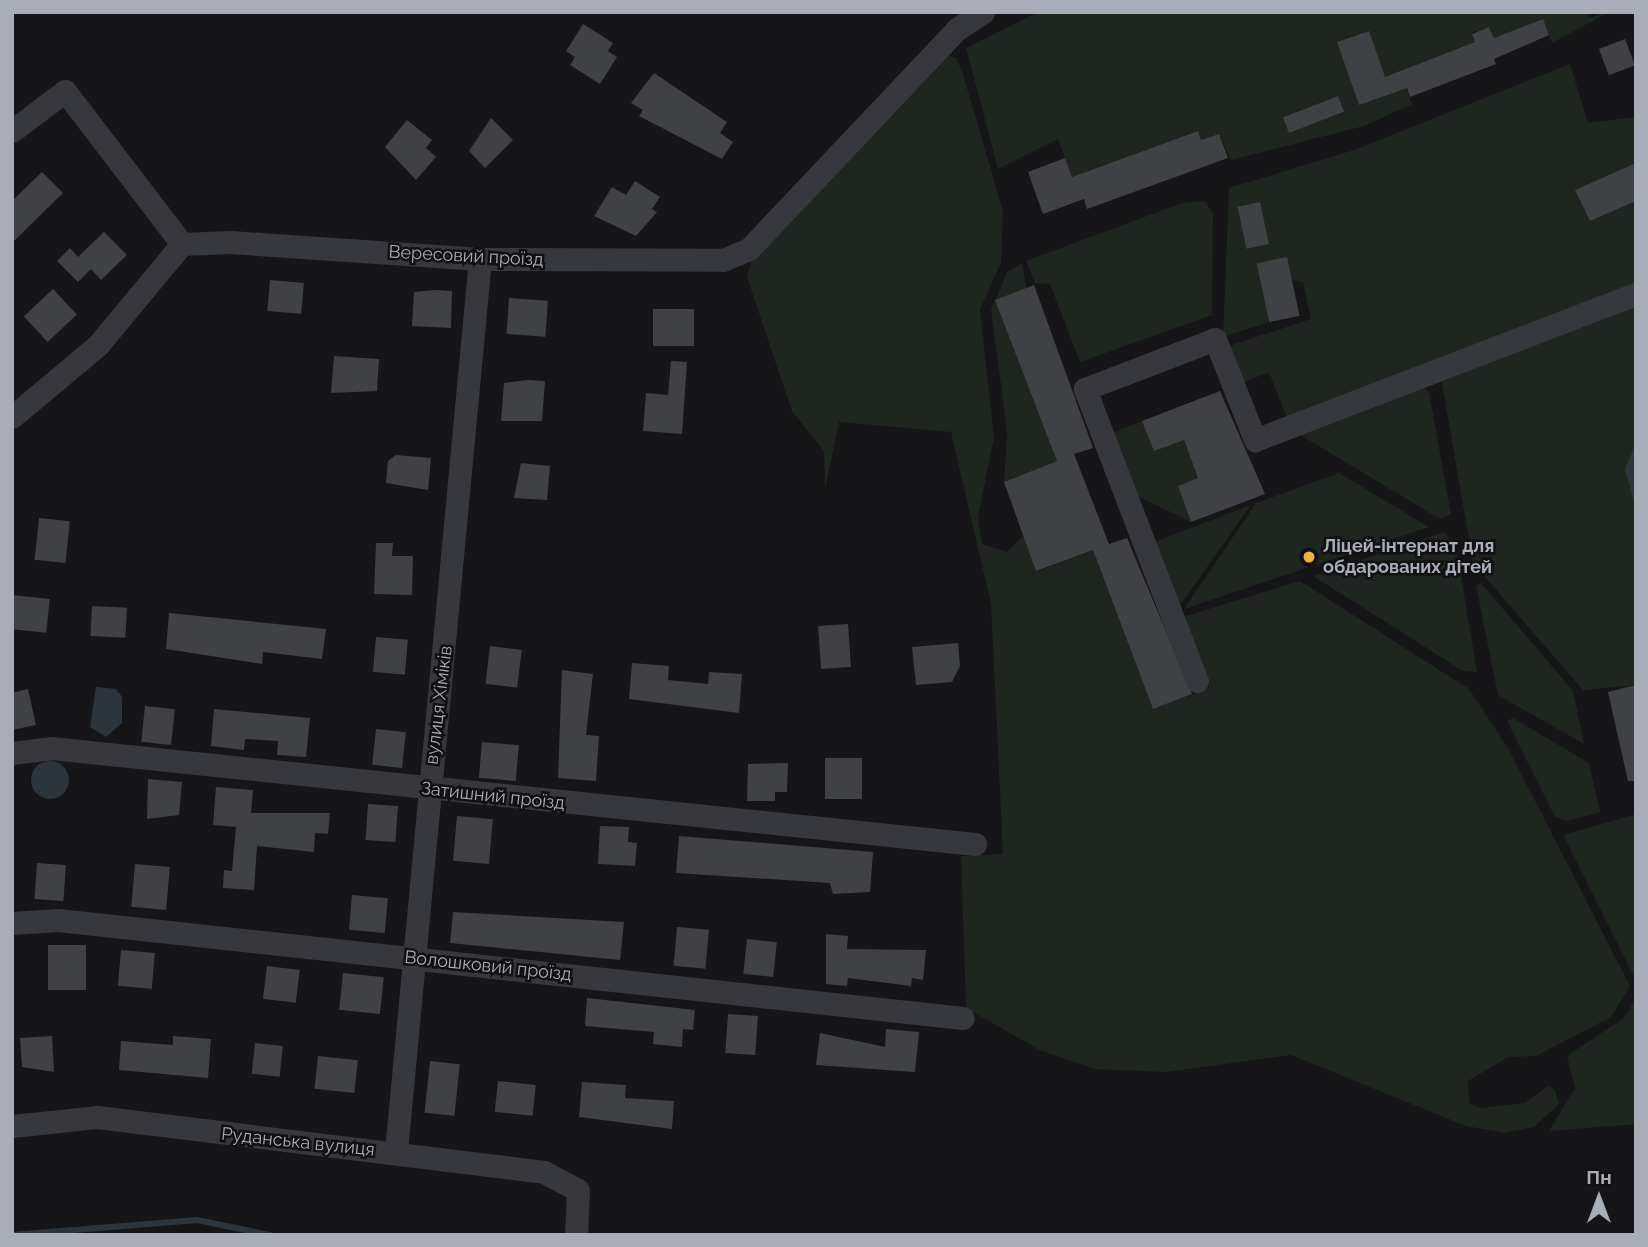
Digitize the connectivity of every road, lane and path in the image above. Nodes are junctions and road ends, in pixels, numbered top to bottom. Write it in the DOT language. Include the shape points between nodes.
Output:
graph roads {
  1 [pos="983,12"];
  2 [pos="12,131"];
  3 [pos="182,244"];
  4 [pos="481,259"];
  5 [pos="1636,294"];
  6 [pos="12,417"];
  7 [pos="1197,681"];
  8 [pos="12,753"];
  9 [pos="429,790"];
  10 [pos="975,844"];
  11 [pos="12,923"];
  12 [pos="411,957"];
  13 [pos="963,1018"];
  14 [pos="12,1126"];
  15 [pos="396,1151"];
  16 [pos="576,1235"];
  1 -- 4 [label="street, Вересовий проїзд" via="957,29 749,249 723,260 680,264"];
  2 -- 3 [label="street" via="65,91"];
  3 -- 4 [label="street, Вересовий проїзд"];
  3 -- 6 [label="street" via="98,345"];
  4 -- 9 [label="street, вулиця Хіміків"];
  5 -- 7 [label="street" via="1255,440 1214,339 1085,389"];
  8 -- 9 [label="street, Затишний проїзд" via="51,748"];
  9 -- 10 [label="street, Затишний проїзд"];
  9 -- 12 [label="street, вулиця Хіміків"];
  11 -- 12 [label="street, Волошковий проїзд" via="58,920"];
  12 -- 13 [label="street, Волошковий проїзд"];
  12 -- 15 [label="street, вулиця Хіміків"];
  14 -- 15 [label="street, Руданська вулиця" via="97,1118"];
  15 -- 16 [label="street, Руданська вулиця" via="544,1172 578,1190"];
}
